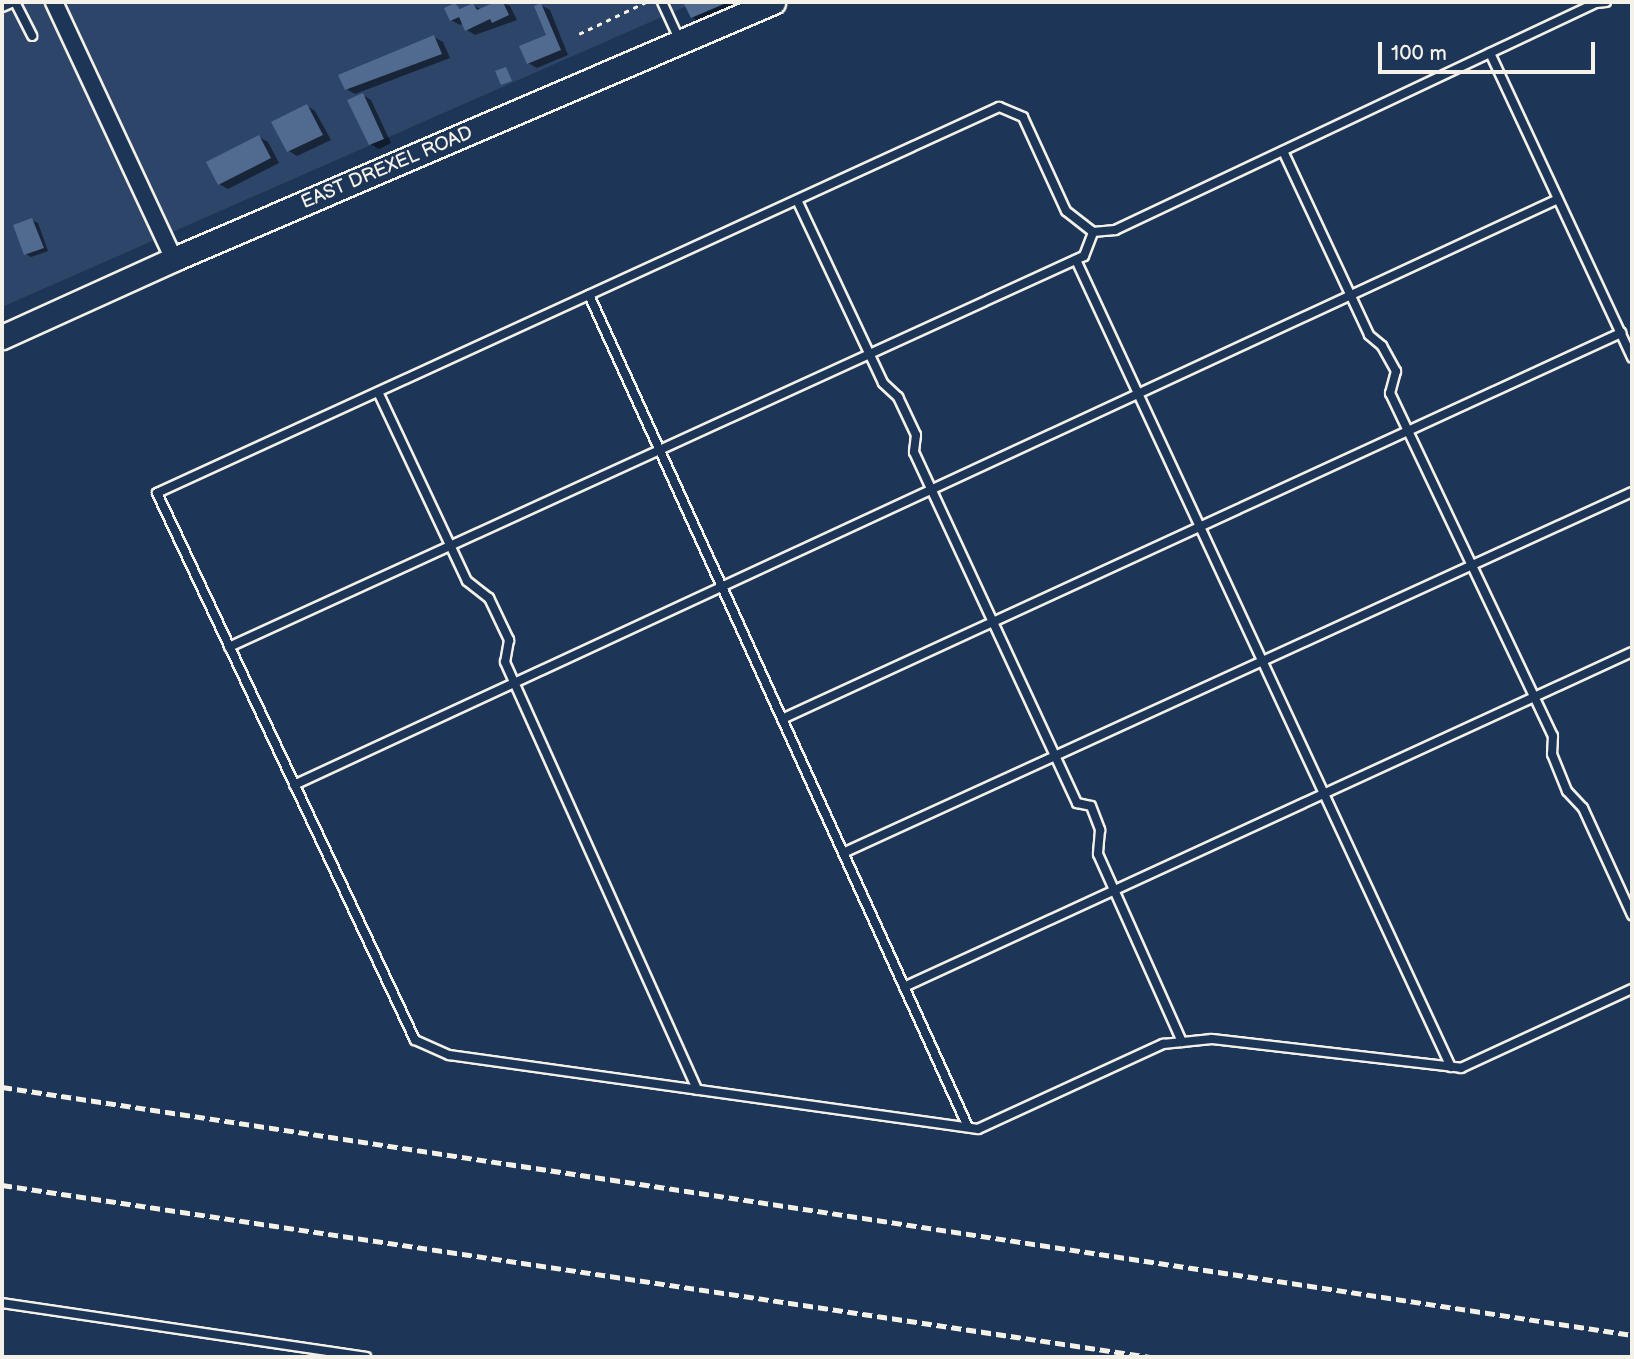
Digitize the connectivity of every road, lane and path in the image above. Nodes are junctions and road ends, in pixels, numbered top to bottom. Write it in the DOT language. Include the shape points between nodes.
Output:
graph roads {
  1 [pos="15,2"];
  2 [pos="54,2"];
  3 [pos="646,2"];
  4 [pos="662,2"];
  5 [pos="773,2"];
  6 [pos="1606,2"];
  7 [pos="749,6"];
  8 [pos="2,7"];
  9 [pos="579,34"];
  10 [pos="32,36"];
  11 [pos="680,41"];
  12 [pos="1490,53"];
  13 [pos="1283,150"];
  14 [pos="1558,199"];
  15 [pos="797,200"];
  16 [pos="1093,232"];
  17 [pos="174,259"];
  18 [pos="1076,260"];
  19 [pos="589,295"];
  20 [pos="1350,295"];
  21 [pos="1621,333"];
  22 [pos="2,337"];
  23 [pos="869,354"];
  24 [pos="1632,358"];
  25 [pos="378,392"];
  26 [pos="1138,394"];
  27 [pos="1408,431"];
  28 [pos="659,450"];
  29 [pos="931,489"];
  30 [pos="1632,492"];
  31 [pos="1200,527"];
  32 [pos="450,545"];
  33 [pos="1472,565"];
  34 [pos="722,587"];
  35 [pos="993,622"];
  36 [pos="229,646"];
  37 [pos="1632,652"];
  38 [pos="1262,661"];
  39 [pos="515,683"];
  40 [pos="1534,697"];
  41 [pos="782,719"];
  42 [pos="1055,756"];
  43 [pos="294,785"];
  44 [pos="1324,794"];
  45 [pos="843,853"];
  46 [pos="1115,890"];
  47 [pos="1632,915"];
  48 [pos="904,987"];
  49 [pos="1632,989"];
  50 [pos="1182,1042"];
  51 [pos="1451,1067"];
  52 [pos="697,1090"];
  53 [pos="968,1128"];
  54 [pos="2,1303"];
  55 [pos="366,1357"];
  1 -- 8 [label="lane"];
  1 -- 10 [label="lane"];
  2 -- 17 [label="street"];
  3 -- 9 [label="path"];
  4 -- 11 [label="lane"];
  5 -- 7 [label="street, EAST DREXEL ROAD"];
  6 -- 12 [label="lane"];
  7 -- 11 [label="street, EAST DREXEL ROAD"];
  11 -- 17 [label="street, EAST DREXEL ROAD"];
  12 -- 13 [label="lane"];
  12 -- 14 [label="lane"];
  13 -- 16 [label="lane" via="1115,230"];
  13 -- 20 [label="lane"];
  14 -- 20 [label="lane"];
  14 -- 21 [label="lane"];
  15 -- 16 [label="lane" via="999,107 1023,117 1066,211"];
  15 -- 19 [label="lane"];
  15 -- 23 [label="lane"];
  16 -- 18 [label="lane" via="1084,256"];
  17 -- 22 [label="street, EAST DREXEL ROAD"];
  18 -- 23 [label="lane"];
  18 -- 26 [label="lane"];
  19 -- 25 [label="lane"];
  19 -- 28 [label="lane"];
  20 -- 26 [label="lane"];
  20 -- 27 [label="lane" via="1369,335 1382,346 1396,371 1390,393"];
  21 -- 24 [label="lane"];
  21 -- 27 [label="lane"];
  23 -- 28 [label="lane"];
  23 -- 29 [label="lane" via="883,383 898,397 916,435 914,452"];
  25 -- 32 [label="lane"];
  25 -- 36 [label="lane" via="157,493"];
  26 -- 29 [label="lane"];
  26 -- 31 [label="lane"];
  27 -- 31 [label="lane"];
  27 -- 33 [label="lane"];
  28 -- 32 [label="lane"];
  28 -- 34 [label="lane"];
  29 -- 34 [label="lane"];
  29 -- 35 [label="lane"];
  30 -- 33 [label="lane"];
  31 -- 35 [label="lane"];
  31 -- 38 [label="lane"];
  32 -- 36 [label="lane"];
  32 -- 39 [label="lane" via="467,581 489,598 509,640 505,662"];
  33 -- 38 [label="lane"];
  33 -- 40 [label="lane"];
  34 -- 39 [label="lane"];
  34 -- 41 [label="lane"];
  35 -- 41 [label="lane"];
  35 -- 42 [label="lane"];
  36 -- 43 [label="lane"];
  37 -- 40 [label="lane"];
  38 -- 42 [label="lane"];
  38 -- 44 [label="lane"];
  39 -- 43 [label="lane"];
  39 -- 52 [label="lane"];
  40 -- 44 [label="lane"];
  40 -- 47 [label="lane" via="1553,736 1552,754 1567,791 1583,807"];
  41 -- 45 [label="lane"];
  42 -- 45 [label="lane"];
  42 -- 46 [label="lane" via="1077,803 1091,806 1100,830 1098,854"];
  43 -- 52 [label="lane" via="415,1040 449,1055"];
  44 -- 46 [label="lane"];
  44 -- 51 [label="lane"];
  45 -- 48 [label="lane"];
  46 -- 48 [label="lane"];
  46 -- 50 [label="lane"];
  48 -- 53 [label="lane"];
  49 -- 51 [label="lane" via="1461,1068"];
  50 -- 51 [label="lane" via="1212,1039"];
  50 -- 53 [label="lane" via="1163,1044 978,1129"];
  52 -- 53 [label="lane"];
  54 -- 55 [label="lane"];
}
